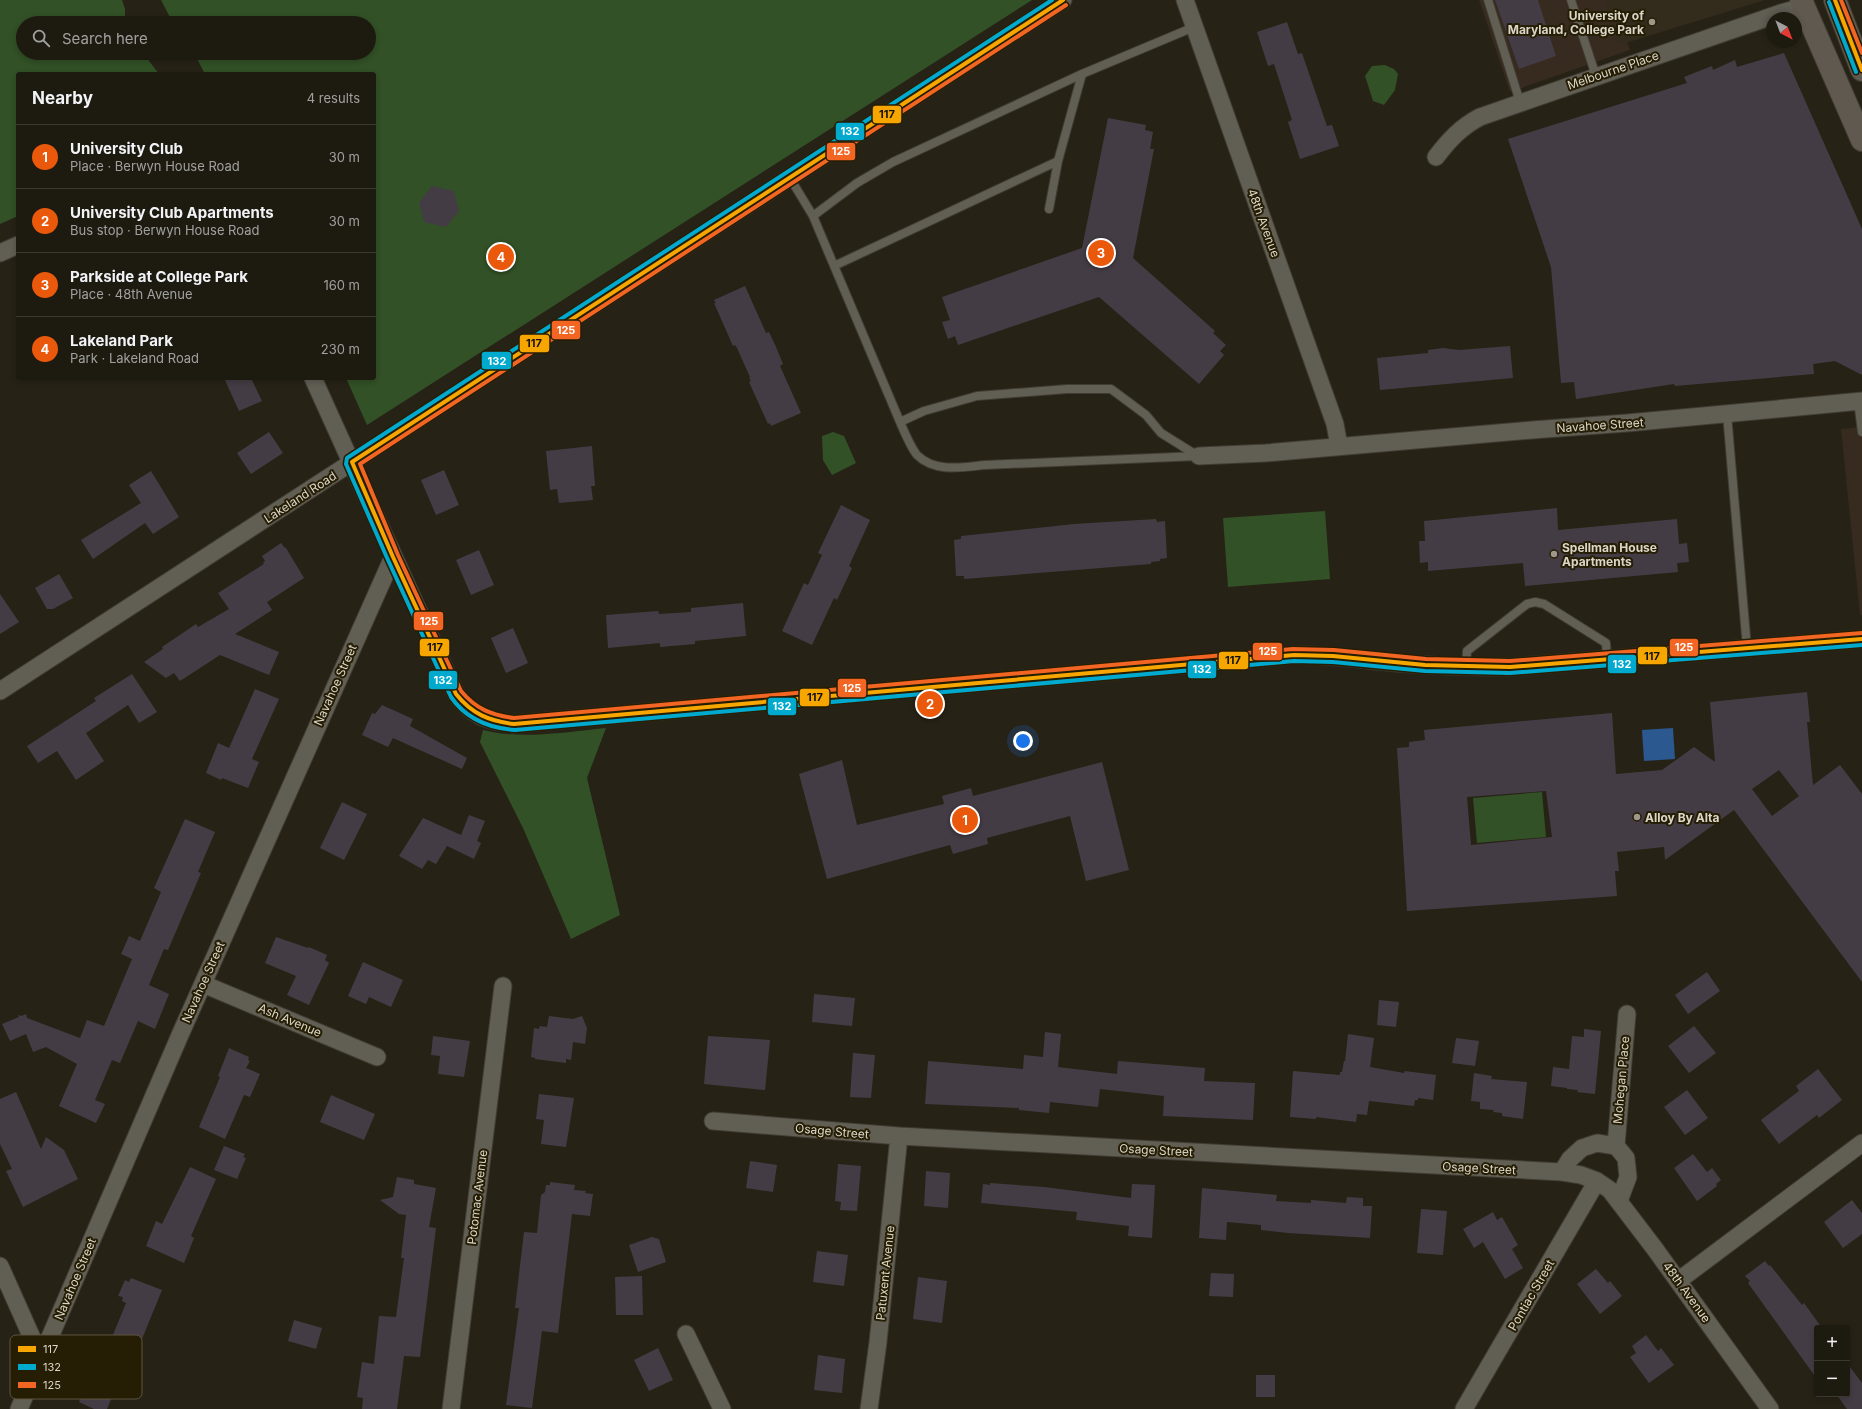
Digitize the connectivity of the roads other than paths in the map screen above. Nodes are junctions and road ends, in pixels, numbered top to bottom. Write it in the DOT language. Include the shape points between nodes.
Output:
graph roads {
  1 [pos="1063,0"];
  2 [pos="1185,0"];
  3 [pos="1488,0"];
  4 [pos="1571,0"];
  5 [pos="1835,0"];
  6 [pos="1802,4"];
  7 [pos="1194,27"];
  8 [pos="1862,70"];
  9 [pos="1082,74"];
  10 [pos="1596,76"];
  11 [pos="1520,102"];
  12 [pos="1862,140"];
  13 [pos="1436,157"];
  14 [pos="1058,161"];
  15 [pos="790,178"];
  16 [pos="1049,209"];
  17 [pos="813,216"];
  18 [pos="16,246"];
  19 [pos="0,253"];
  20 [pos="834,266"];
  21 [pos="314,380"];
  22 [pos="1860,401"];
  23 [pos="1727,414"];
  24 [pos="900,422"];
  25 [pos="1862,432"];
  26 [pos="1339,446"];
  27 [pos="1199,456"];
  28 [pos="352,462"];
  29 [pos="392,556"];
  30 [pos="1862,639"];
  31 [pos="1747,648"];
  32 [pos="1607,659"];
  33 [pos="1466,667"];
  34 [pos="0,691"];
  35 [pos="203,984"];
  36 [pos="503,986"];
  37 [pos="1627,1014"];
  38 [pos="377,1057"];
  39 [pos="713,1121"];
  40 [pos="899,1136"];
  41 [pos="1862,1143"];
  42 [pos="1616,1146"];
  43 [pos="1562,1172"];
  44 [pos="1597,1181"];
  45 [pos="1619,1201"];
  46 [pos="0,1266"];
  47 [pos="1678,1281"];
  48 [pos="686,1334"];
  49 [pos="31,1335"];
  50 [pos="51,1335"];
  51 [pos="23,1399"];
  52 [pos="19,1409"];
  53 [pos="451,1409"];
  54 [pos="722,1409"];
  55 [pos="869,1409"];
  56 [pos="1464,1409"];
  57 [pos="1770,1409"];
  1 -- 15 [label="street, Lakeland Road"];
  2 -- 7 [label="street, 48th Avenue"];
  3 -- 11 [label="lane"];
  4 -- 10 [label="lane"];
  5 -- 8 [label="main road"];
  6 -- 10 [label="street, Melbourne Place"];
  6 -- 12 [label="main road"];
  7 -- 9 [label="lane"];
  7 -- 26 [label="street, 48th Avenue" via="1335,424"];
  9 -- 14 [label="lane"];
  9 -- 17 [label="lane" via="893,162 857,183"];
  10 -- 11 [label="street, Melbourne Place"];
  11 -- 13 [label="street, Melbourne Place" via="1466,124 1449,139"];
  14 -- 16 [label="lane"];
  14 -- 20 [label="lane"];
  15 -- 17 [label="lane"];
  15 -- 28 [label="street, Lakeland Road"];
  17 -- 20 [label="lane"];
  18 -- 19 [label="street"];
  20 -- 24 [label="lane"];
  21 -- 28 [label="street"];
  22 -- 23 [label="street, Navahoe Street"];
  22 -- 25 [label="lane"];
  23 -- 26 [label="street, Navahoe Street"];
  23 -- 31 [label="lane"];
  24 -- 27 [label="lane" via="917,454 932,464 950,468"];
  24 -- 27 [label="lane" via="924,411 977,396 1067,389 1111,389 1146,415 1161,433"];
  26 -- 27 [label="street, Navahoe Street"];
  28 -- 29 [label="street"];
  28 -- 34 [label="street, Lakeland Road"];
  29 -- 33 [label="street" via="456,694 480,716 514,724 1294,655 1322,654 1398,663"];
  29 -- 35 [label="street, Navahoe Street"];
  30 -- 31 [label="street"];
  31 -- 32 [label="street"];
  32 -- 33 [label="street" via="1510,667"];
  32 -- 33 [label="lane" via="1606,644 1544,604 1535,602 1527,604 1467,651"];
  35 -- 38 [label="street, Ash Avenue"];
  35 -- 50 [label="street, Navahoe Street"];
  36 -- 53 [label="street, Potomac Avenue"];
  37 -- 42 [label="street, Mohegan Place"];
  39 -- 40 [label="street, Osage Street"];
  40 -- 43 [label="street, Osage Street"];
  40 -- 55 [label="street, Patuxent Avenue"];
  41 -- 47 [label="street"];
  42 -- 43 [label="street" via="1597,1143 1582,1148 1570,1159"];
  42 -- 45 [label="street" via="1626,1158 1628,1177"];
  43 -- 44 [label="street, Osage Street"];
  44 -- 45 [label="street, 48th Avenue" via="1610,1190"];
  44 -- 56 [label="street, Pontiac Street"];
  45 -- 47 [label="street, 48th Avenue"];
  46 -- 49 [label="street"];
  47 -- 57 [label="street, 48th Avenue"];
  48 -- 54 [label="street"];
  51 -- 52 [label="street, Navahoe Street"];
}
